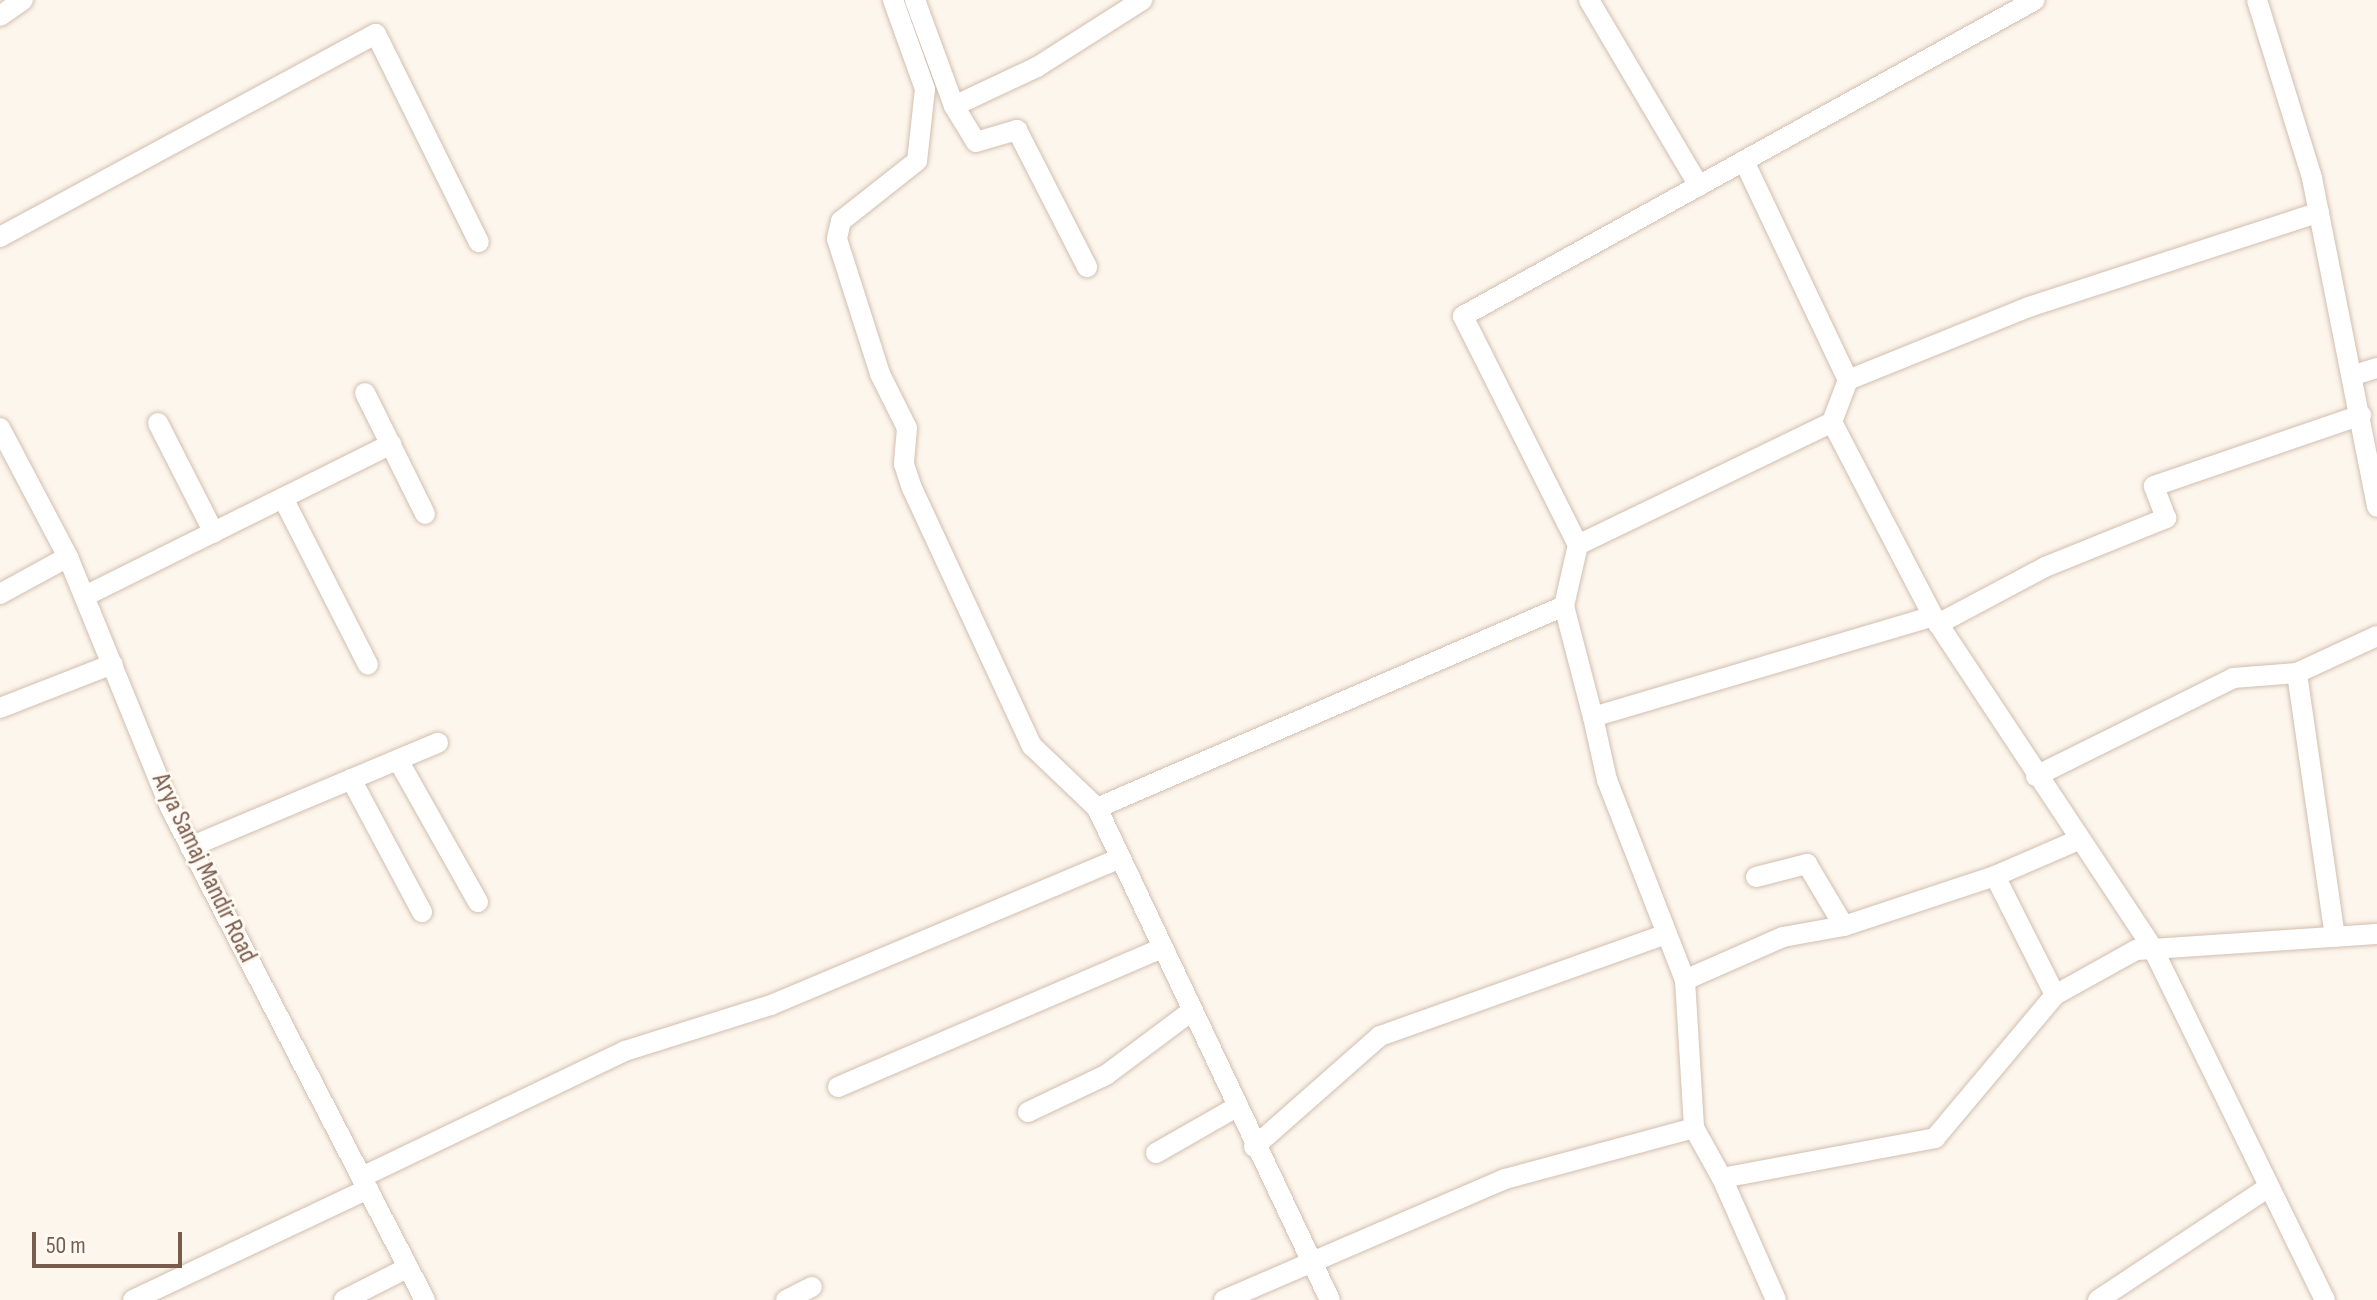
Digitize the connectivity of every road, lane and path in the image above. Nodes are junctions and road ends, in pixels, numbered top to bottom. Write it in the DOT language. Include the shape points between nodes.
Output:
graph roads {
  1 [pos="23,0"];
  2 [pos="893,0"];
  3 [pos="915,0"];
  4 [pos="1142,0"];
  5 [pos="1589,0"];
  6 [pos="2035,0"];
  7 [pos="2257,0"];
  8 [pos="0,16"];
  9 [pos="954,106"];
  10 [pos="1744,161"];
  11 [pos="1699,186"];
  12 [pos="2319,212"];
  13 [pos="0,237"];
  14 [pos="479,242"];
  15 [pos="1087,267"];
  16 [pos="2377,368"];
  17 [pos="2354,375"];
  18 [pos="1848,380"];
  19 [pos="365,393"];
  20 [pos="2361,415"];
  21 [pos="1832,422"];
  22 [pos="158,423"];
  23 [pos="0,428"];
  24 [pos="391,444"];
  25 [pos="283,498"];
  26 [pos="2377,507"];
  27 [pos="425,514"];
  28 [pos="214,533"];
  29 [pos="1578,545"];
  30 [pos="68,557"];
  31 [pos="0,594"];
  32 [pos="85,596"];
  33 [pos="1564,606"];
  34 [pos="1936,620"];
  35 [pos="2377,636"];
  36 [pos="113,664"];
  37 [pos="368,665"];
  38 [pos="2297,673"];
  39 [pos="0,708"];
  40 [pos="1593,717"];
  41 [pos="438,743"];
  42 [pos="398,760"];
  43 [pos="2036,776"];
  44 [pos="351,779"];
  45 [pos="1097,808"];
  46 [pos="2078,840"];
  47 [pos="190,847"];
  48 [pos="1120,858"];
  49 [pos="1995,876"];
  50 [pos="1756,877"];
  51 [pos="478,902"];
  52 [pos="422,912"];
  53 [pos="1844,926"];
  54 [pos="2377,934"];
  55 [pos="1664,935"];
  56 [pos="2335,937"];
  57 [pos="1160,949"];
  58 [pos="2153,949"];
  59 [pos="1685,980"];
  60 [pos="2055,995"];
  61 [pos="1189,1013"];
  62 [pos="838,1087"];
  63 [pos="1235,1108"];
  64 [pos="1028,1112"];
  65 [pos="1694,1128"];
  66 [pos="1254,1147"];
  67 [pos="1156,1153"];
  68 [pos="1722,1178"];
  69 [pos="365,1183"];
  70 [pos="2269,1187"];
  71 [pos="1313,1266"];
  72 [pos="407,1268"];
  73 [pos="812,1287"];
  74 [pos="133,1300"];
  75 [pos="344,1300"];
  76 [pos="425,1300"];
  77 [pos="786,1300"];
  78 [pos="1224,1300"];
  79 [pos="1330,1300"];
  80 [pos="1776,1300"];
  81 [pos="2098,1300"];
  82 [pos="2325,1300"];
  1 -- 8 [label="street"];
  2 -- 45 [label="street" via="925,89 917,161 841,221 837,239 880,374 907,428 904,464 912,488 1032,746"];
  3 -- 9 [label="street"];
  4 -- 9 [label="street" via="1037,67"];
  5 -- 11 [label="street"];
  6 -- 10 [label="street"];
  7 -- 12 [label="street"];
  9 -- 15 [label="street" via="976,142 1017,130"];
  10 -- 11 [label="street"];
  10 -- 18 [label="street"];
  11 -- 29 [label="street" via="1463,316"];
  12 -- 17 [label="street"];
  12 -- 18 [label="street" via="2029,307"];
  13 -- 14 [label="street" via="376,34"];
  16 -- 17 [label="street"];
  17 -- 20 [label="street"];
  18 -- 21 [label="street"];
  19 -- 24 [label="street"];
  20 -- 26 [label="street"];
  20 -- 34 [label="street" via="2154,486 2166,518 2045,567"];
  21 -- 29 [label="street"];
  21 -- 34 [label="street"];
  22 -- 28 [label="street"];
  23 -- 30 [label="street, Arya Samaj Mandir Road"];
  24 -- 25 [label="street"];
  24 -- 27 [label="street"];
  25 -- 28 [label="street"];
  25 -- 37 [label="street"];
  28 -- 32 [label="street"];
  29 -- 33 [label="street"];
  30 -- 31 [label="street"];
  30 -- 32 [label="street, Arya Samaj Mandir Road"];
  32 -- 36 [label="street, Arya Samaj Mandir Road"];
  33 -- 40 [label="street"];
  33 -- 45 [label="street"];
  34 -- 40 [label="street"];
  34 -- 43 [label="street"];
  35 -- 38 [label="street"];
  36 -- 39 [label="street"];
  36 -- 47 [label="street, Arya Samaj Mandir Road"];
  38 -- 43 [label="street" via="2233,678"];
  38 -- 56 [label="street"];
  40 -- 55 [label="street" via="1607,780"];
  41 -- 42 [label="street"];
  42 -- 44 [label="street"];
  42 -- 51 [label="street"];
  43 -- 46 [label="street"];
  44 -- 47 [label="street"];
  44 -- 52 [label="street"];
  45 -- 48 [label="street"];
  46 -- 49 [label="street"];
  46 -- 58 [label="street"];
  47 -- 69 [label="street, Arya Samaj Mandir Road"];
  48 -- 57 [label="street"];
  48 -- 69 [label="street" via="771,1005 625,1051"];
  49 -- 53 [label="street"];
  49 -- 60 [label="street"];
  50 -- 53 [label="street" via="1807,864"];
  53 -- 59 [label="street" via="1783,937"];
  54 -- 56 [label="street"];
  55 -- 59 [label="street"];
  55 -- 66 [label="street" via="1380,1036"];
  56 -- 58 [label="street"];
  57 -- 61 [label="street"];
  57 -- 62 [label="street"];
  58 -- 60 [label="street" via="2136,950"];
  58 -- 70 [label="street"];
  59 -- 65 [label="street"];
  60 -- 68 [label="street" via="1935,1138"];
  61 -- 63 [label="street"];
  61 -- 64 [label="street" via="1106,1075"];
  63 -- 66 [label="street"];
  63 -- 67 [label="street"];
  65 -- 68 [label="street"];
  65 -- 71 [label="street" via="1505,1179"];
  66 -- 71 [label="street"];
  68 -- 80 [label="street"];
  69 -- 72 [label="street, Arya Samaj Mandir Road"];
  69 -- 74 [label="street"];
  70 -- 81 [label="street"];
  70 -- 82 [label="street"];
  71 -- 78 [label="street"];
  71 -- 79 [label="street"];
  72 -- 75 [label="street"];
  72 -- 76 [label="street, Arya Samaj Mandir Road"];
  73 -- 77 [label="street"];
}
